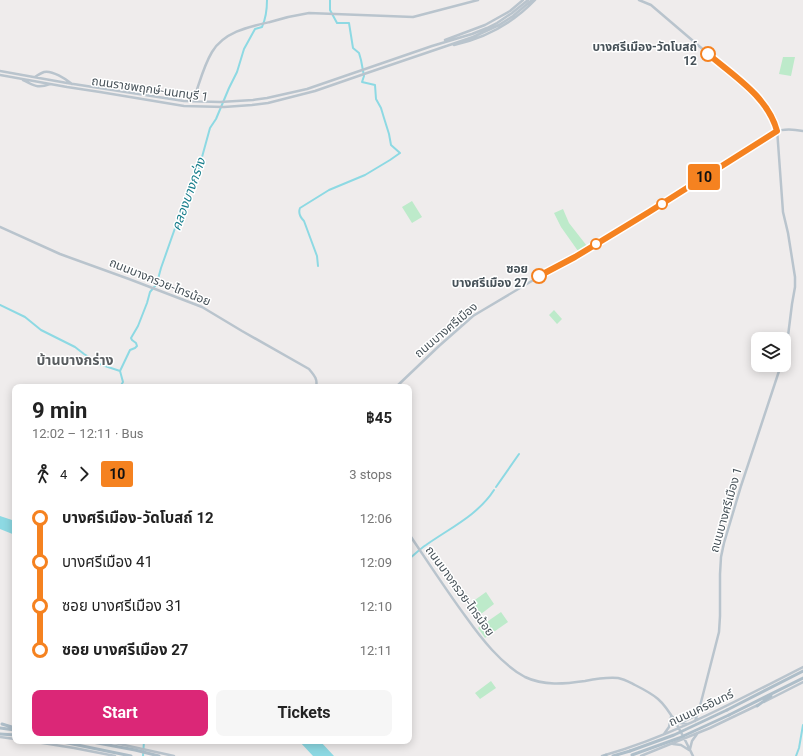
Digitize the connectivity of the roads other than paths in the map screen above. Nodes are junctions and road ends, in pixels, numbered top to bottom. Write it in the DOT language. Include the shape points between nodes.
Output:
graph roads {
  1 [pos="478,0"];
  2 [pos="523,0"];
  3 [pos="528,0"];
  4 [pos="532,0"];
  5 [pos="535,0"];
  6 [pos="639,0"];
  7 [pos="487,29"];
  8 [pos="432,46"];
  9 [pos="434,50"];
  10 [pos="0,70"];
  11 [pos="0,75"];
  12 [pos="35,77"];
  13 [pos="72,84"];
  14 [pos="193,101"];
  15 [pos="803,130"];
  16 [pos="777,131"];
  17 [pos="0,227"];
  18 [pos="788,332"];
  19 [pos="779,372"];
  20 [pos="316,384"];
  21 [pos="399,384"];
  22 [pos="412,539"];
  23 [pos="803,667"];
  24 [pos="802,672"];
  25 [pos="803,678"];
  26 [pos="803,682"];
  27 [pos="780,690"];
  28 [pos="756,706"];
  29 [pos="699,710"];
  30 [pos="698,715"];
  31 [pos="671,716"];
  32 [pos="707,716"];
  33 [pos="695,721"];
  34 [pos="680,723"];
  35 [pos="691,723"];
  36 [pos="1,724"];
  37 [pos="12,727"];
  38 [pos="0,728"];
  39 [pos="12,728"];
  40 [pos="678,729"];
  41 [pos="0,734"];
  42 [pos="664,734"];
  43 [pos="697,734"];
  44 [pos="12,735"];
  45 [pos="0,737"];
  46 [pos="12,739"];
  47 [pos="684,739"];
  48 [pos="49,744"];
  49 [pos="73,744"];
  50 [pos="105,744"];
  51 [pos="117,744"];
  52 [pos="671,744"];
  53 [pos="140,750"];
  54 [pos="690,750"];
  55 [pos="145,751"];
  56 [pos="115,756"];
  57 [pos="131,756"];
  58 [pos="159,756"];
  59 [pos="174,756"];
  60 [pos="604,756"];
  61 [pos="614,756"];
  62 [pos="631,756"];
  63 [pos="641,756"];
  64 [pos="693,756"];
  1 -- 14 [label="main road" via="413,17 309,13 247,28 231,34 214,48"];
  2 -- 8 [label="main road, ถนนราชพฤกษ์-นนทบุรี 1" via="485,26"];
  3 -- 7 [label="main road, ถนนราชพฤกษ์-นนทบุรี 1"];
  4 -- 7 [label="main road, ถนนราชพฤกษ์-นนทบุรี 1" via="513,16"];
  5 -- 9 [label="main road, ถนนราชพฤกษ์-นนทบุรี 1" via="515,18 489,33"];
  6 -- 16 [label="main road" via="651,5 754,93 767,107"];
  7 -- 8 [label="main road, ถนนราชพฤกษ์-นนทบุรี 1"];
  7 -- 9 [label="main road, ถนนราชพฤกษ์-นนทบุรี 1" via="468,39"];
  8 -- 14 [label="main road, ถนนราชพฤกษ์-นนทบุรี 1" via="307,89 249,101"];
  9 -- 11 [label="main road, ถนนราชพฤกษ์-นนทบุรี 1" via="315,92 268,103 224,107 184,106"];
  10 -- 12 [label="main road, ถนนราชพฤกษ์-นนทบุรี 1"];
  12 -- 13 [label="main road, ถนนราชพฤกษ์-นนทบุรี 1"];
  12 -- 13 [label="main road" via="50,72"];
  13 -- 14 [label="main road, ถนนราชพฤกษ์-นนทบุรี 1"];
  15 -- 16 [label="main road, ถนนบางศรีเมือง"];
  16 -- 18 [label="main road" via="782,209 796,283"];
  16 -- 21 [label="main road, ถนนบางศรีเมือง" via="649,212 473,316"];
  17 -- 20 [label="main road, ถนนบางกรวย-ไทรน้อย" via="53,251 202,307 309,369 316,378"];
  19 -- 29 [label="main road, ถนนบางศรีเมือง 1" via="741,486 721,557 719,632"];
  22 -- 31 [label="main road, ถนนบางกรวย-ไทรน้อย" via="477,633 516,671 536,681 552,684 622,679 648,691"];
  23 -- 32 [label="main road, ถนนนครอินทร์"];
  24 -- 61 [label="main road, ถนนนครอินทร์, bridge" via="674,735"];
  25 -- 27 [label="main road, ถนนนครอินทร์"];
  26 -- 28 [label="main road, ถนนนครอินทร์"];
  27 -- 28 [label="main road"];
  27 -- 62 [label="main road, ถนนนครอินทร์, bridge" via="678,738"];
  28 -- 43 [label="main road, ถนนนครอินทร์"];
  29 -- 30 [label="main road, ถนนบางศรีเมือง 1"];
  29 -- 32 [label="main road"];
  30 -- 33 [label="main road, ถนนบางศรีเมือง 1"];
  30 -- 34 [label="main road"];
  31 -- 34 [label="main road"];
  31 -- 40 [label="main road, ถนนบางกรวย-ไทรน้อย"];
  31 -- 42 [label="main road" via="669,728"];
  32 -- 33 [label="main road, ถนนนครอินทร์"];
  33 -- 35 [label="main road, ถนนนครอินทร์"];
  34 -- 35 [label="main road"];
  35 -- 40 [label="main road, ถนนนครอินทร์"];
  35 -- 43 [label="main road" via="689,732"];
  36 -- 37 [label="main road"];
  38 -- 39 [label="main road"];
  40 -- 42 [label="main road, ถนนนครอินทร์"];
  40 -- 47 [label="main road, ถนนบางกรวย-ไทรน้อย"];
  41 -- 44 [label="main road"];
  42 -- 52 [label="main road" via="672,737"];
  42 -- 60 [label="main road, ถนนนครอินทร์"];
  43 -- 47 [label="main road, ถนนนครอินทร์"];
  43 -- 54 [label="main road" via="692,740"];
  45 -- 46 [label="main road"];
  47 -- 52 [label="main road, ถนนนครอินทร์"];
  47 -- 54 [label="main road, ถนนบางกรวย-ไทรน้อย"];
  48 -- 56 [label="main road"];
  49 -- 57 [label="main road"];
  50 -- 53 [label="main road"];
  51 -- 53 [label="main road"];
  52 -- 54 [label="main road" via="681,745"];
  52 -- 63 [label="main road, ถนนนครอินทร์"];
  53 -- 55 [label="main road"];
  54 -- 64 [label="main road, ถนนบางกรวย-ไทรน้อย"];
  55 -- 58 [label="main road"];
  55 -- 59 [label="main road"];
}
